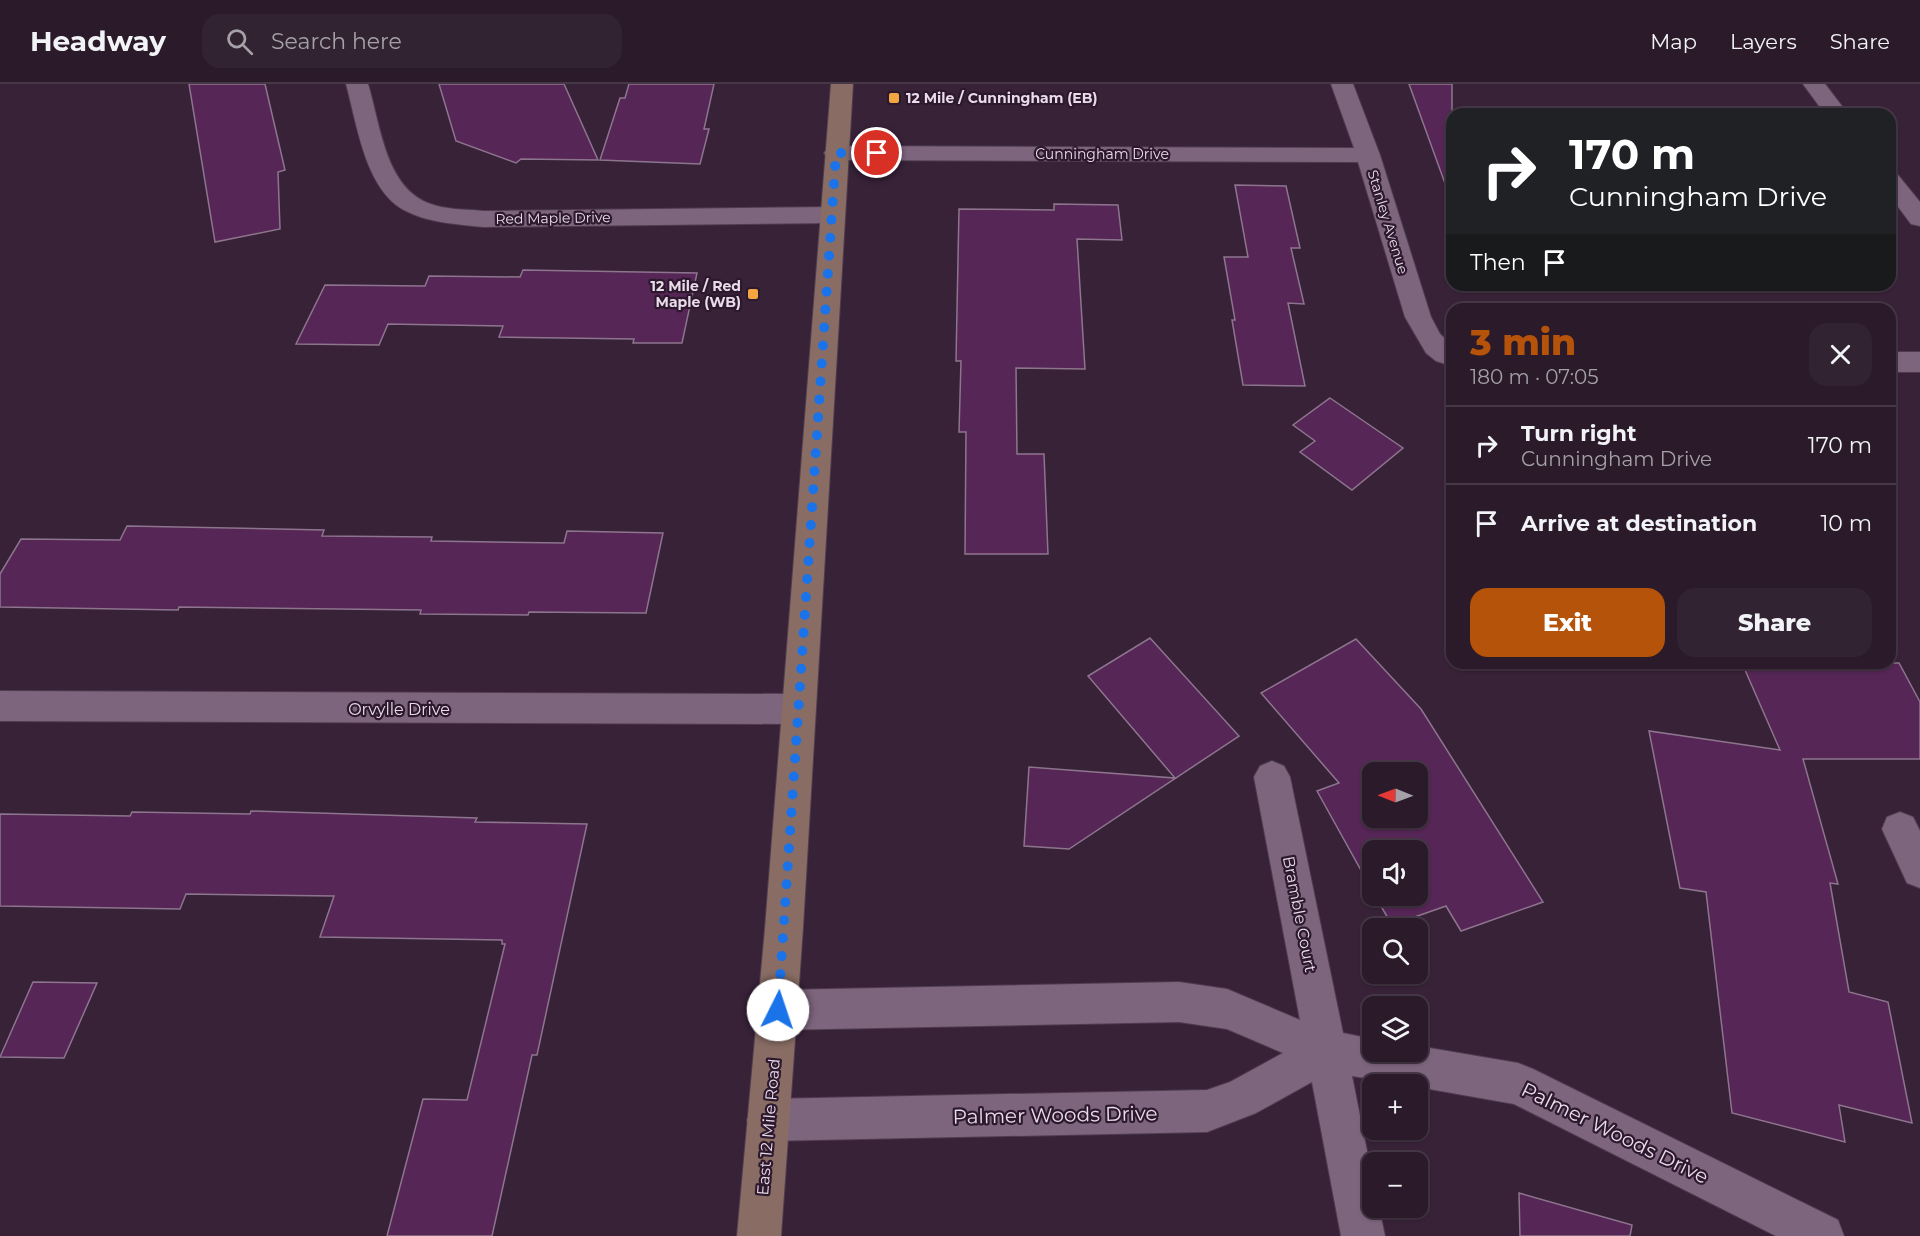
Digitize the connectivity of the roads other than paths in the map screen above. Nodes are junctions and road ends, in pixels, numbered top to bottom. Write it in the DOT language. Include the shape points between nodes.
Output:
graph roads {
  1 [pos="357,84"];
  2 [pos="842,84"];
  3 [pos="1342,84"];
  4 [pos="1814,84"];
  5 [pos="1832,108"];
  6 [pos="836,153"];
  7 [pos="1368,155"];
  8 [pos="1896,188"];
  9 [pos="832,215"];
  10 [pos="1920,218"];
  11 [pos="1446,353"];
  12 [pos="1896,362"];
  13 [pos="1920,362"];
  14 [pos="0,706"];
  15 [pos="798,709"];
  16 [pos="1272,777"];
  17 [pos="1900,829"];
  18 [pos="1920,870"];
  19 [pos="778,1010"];
  20 [pos="1327,1051"];
  21 [pos="768,1120"];
  22 [pos="759,1236"];
  23 [pos="1363,1236"];
  24 [pos="1822,1236"];
  1 -- 9 [label="street, Red Maple Drive" via="389,183 404,200 435,213 483,219"];
  2 -- 6 [label="main road, East 12 Mile Road"];
  3 -- 7 [label="street, Stanley Avenue"];
  4 -- 5 [label="street"];
  6 -- 7 [label="street, Cunningham Drive"];
  6 -- 9 [label="main road, East 12 Mile Road"];
  7 -- 11 [label="street, Stanley Avenue" via="1418,317 1428,338"];
  8 -- 10 [label="street"];
  9 -- 15 [label="main road, East 12 Mile Road"];
  12 -- 13 [label="street"];
  14 -- 15 [label="street, Orvylle Drive"];
  15 -- 19 [label="main road, East 12 Mile Road"];
  16 -- 20 [label="street, Bramble Court"];
  17 -- 18 [label="street"];
  19 -- 20 [label="street, Palmer Woods Drive" via="1179,1002 1227,1009"];
  19 -- 21 [label="main road, East 12 Mile Road"];
  20 -- 21 [label="street, Palmer Woods Drive" via="1241,1098 1207,1111"];
  20 -- 23 [label="street, Bramble Court"];
  20 -- 24 [label="street, Palmer Woods Drive" via="1518,1084"];
  21 -- 22 [label="main road, East 12 Mile Road"];
}
